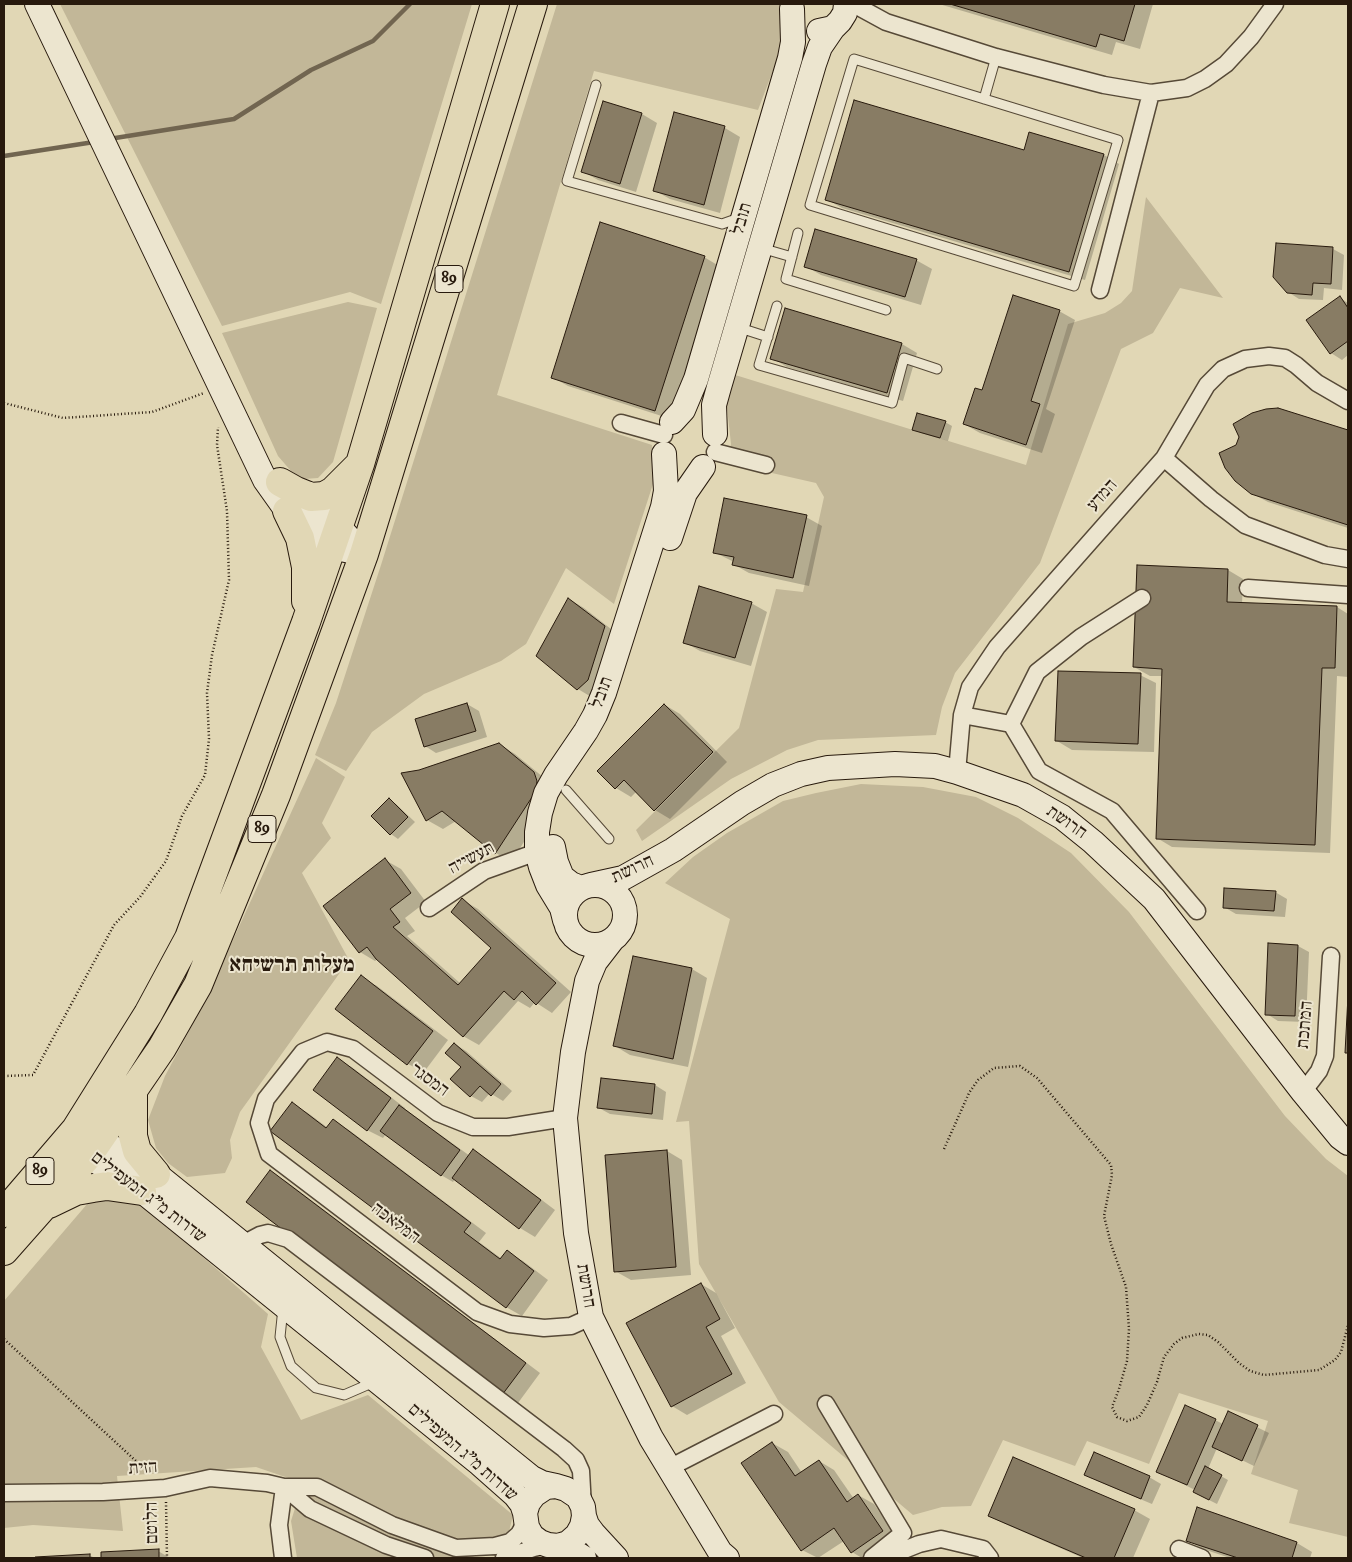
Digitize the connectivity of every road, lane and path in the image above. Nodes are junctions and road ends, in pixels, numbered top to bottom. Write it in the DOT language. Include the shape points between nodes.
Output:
graph roads {
  1 [pos="37,4"];
  2 [pos="495,4"];
  3 [pos="533,4"];
  4 [pos="1275,4"];
  5 [pos="792,6"];
  6 [pos="843,14"];
  7 [pos="996,58"];
  8 [pos="596,85"];
  9 [pos="1151,93"];
  10 [pos="984,99"];
  11 [pos="744,216"];
  12 [pos="722,224"];
  13 [pos="798,233"];
  14 [pos="736,243"];
  15 [pos="760,248"];
  16 [pos="792,258"];
  17 [pos="1100,290"];
  18 [pos="777,306"];
  19 [pos="886,310"];
  20 [pos="736,326"];
  21 [pos="768,337"];
  22 [pos="937,369"];
  23 [pos="221,387"];
  24 [pos="1348,401"];
  25 [pos="4,402"];
  26 [pos="621,423"];
  27 [pos="218,426"];
  28 [pos="244,435"];
  29 [pos="667,437"];
  30 [pos="711,451"];
  31 [pos="1164,458"];
  32 [pos="360,464"];
  33 [pos="766,465"];
  34 [pos="280,482"];
  35 [pos="288,511"];
  36 [pos="336,537"];
  37 [pos="364,554"];
  38 [pos="1348,558"];
  39 [pos="1248,588"];
  40 [pos="1348,595"];
  41 [pos="1142,598"];
  42 [pos="306,622"];
  43 [pos="962,715"];
  44 [pos="1011,724"];
  45 [pos="958,772"];
  46 [pos="566,790"];
  47 [pos="609,839"];
  48 [pos="674,850"];
  49 [pos="537,852"];
  50 [pos="586,887"];
  51 [pos="429,908"];
  52 [pos="1197,911"];
  53 [pos="625,918"];
  54 [pos="569,928"];
  55 [pos="612,940"];
  56 [pos="1331,956"];
  57 [pos="586,981"];
  58 [pos="288,1070"];
  59 [pos="4,1076"];
  60 [pos="133,1092"];
  61 [pos="1303,1092"];
  62 [pos="565,1118"];
  63 [pos="88,1142"];
  64 [pos="1348,1143"];
  65 [pos="944,1149"];
  66 [pos="149,1182"];
  67 [pos="43,1206"];
  68 [pos="4,1213"];
  69 [pos="4,1251"];
  70 [pos="236,1252"];
  71 [pos="283,1305"];
  72 [pos="590,1317"];
  73 [pos="1348,1325"];
  74 [pos="4,1338"];
  75 [pos="377,1381"];
  76 [pos="826,1404"];
  77 [pos="774,1414"];
  78 [pos="669,1468"];
  79 [pos="556,1486"];
  80 [pos="284,1487"];
  81 [pos="165,1488"];
  82 [pos="4,1494"];
  83 [pos="584,1511"];
  84 [pos="525,1517"];
  85 [pos="553,1546"];
  86 [pos="1179,1549"];
  87 [pos="167,1558"];
  88 [pos="283,1558"];
  89 [pos="425,1558"];
  90 [pos="504,1558"];
  91 [pos="584,1558"];
  92 [pos="616,1558"];
  93 [pos="727,1558"];
  94 [pos="872,1558"];
  95 [pos="893,1558"];
  96 [pos="990,1558"];
  97 [pos="1202,1558"];
  1 -- 23 [label="street"];
  2 -- 32 [label="highway, 89"];
  3 -- 37 [label="highway, 89"];
  4 -- 9 [label="street" via="1226,64 1187,88"];
  5 -- 6 [label="street" via="795,18 805,28 814,31 824,31"];
  5 -- 11 [label="street, תובל" via="794,42"];
  6 -- 7 [label="street" via="855,19 886,22"];
  6 -- 15 [label="street, תובל" via="820,47"];
  7 -- 9 [label="street" via="1104,85"];
  7 -- 10 [label="lane"];
  8 -- 12 [label="lane" via="567,180"];
  9 -- 17 [label="street"];
  10 -- 10 [label="lane" via="854,60 810,206 1074,286 1118,140"];
  11 -- 12 [label="lane"];
  11 -- 14 [label="street, תובל"];
  12 -- 14 [label="lane"];
  13 -- 16 [label="lane"];
  14 -- 29 [label="street, תובל" via="691,392"];
  15 -- 16 [label="lane"];
  15 -- 20 [label="street, תובל"];
  16 -- 19 [label="lane" via="786,279"];
  18 -- 21 [label="lane"];
  20 -- 21 [label="lane"];
  20 -- 30 [label="street, תובל" via="714,405"];
  21 -- 22 [label="lane" via="759,365 892,404 904,358"];
  23 -- 25 [label="path" via="152,412 63,418"];
  23 -- 28 [label="street"];
  24 -- 31 [label="street, המדע" via="1317,383 1285,358 1245,359 1223,369 1207,385"];
  26 -- 29 [label="street"];
  27 -- 59 [label="path" via="217,445 227,511 229,580 207,694 209,739 205,775 182,816 166,861 140,897 114,925 33,1075"];
  28 -- 34 [label="street"];
  28 -- 35 [label="street" via="265,480"];
  29 -- 30 [label="street" via="669,462 685,470 695,470"];
  29 -- 30 [label="street" via="680,418 696,417 711,426"];
  29 -- 49 [label="street, תובל" via="663,507 595,715 546,794 537,832"];
  30 -- 33 [label="street"];
  30 -- 46 [label="street, תובל" via="685,493 610,722"];
  31 -- 38 [label="street" via="1245,525 1325,555"];
  31 -- 43 [label="street, המדע" via="997,647 970,687"];
  32 -- 34 [label="highway" via="334,491 324,496 311,496"];
  32 -- 36 [label="highway, 89"];
  34 -- 36 [label="street"];
  35 -- 36 [label="street" via="307,531"];
  35 -- 42 [label="highway" via="300,538 306,567"];
  36 -- 37 [label="street"];
  36 -- 42 [label="highway, 89"];
  37 -- 60 [label="highway, 89" via="276,795 198,985"];
  39 -- 40 [label="street"];
  41 -- 44 [label="street" via="1081,637 1037,672"];
  42 -- 63 [label="highway, 89" via="189,938 148,1014"];
  43 -- 44 [label="street"];
  43 -- 45 [label="street, המדע"];
  44 -- 52 [label="street" via="1039,771 1112,811"];
  45 -- 48 [label="street, חרושת" via="935,766 895,764 828,768 801,774 772,785"];
  45 -- 61 [label="street, חרושת" via="1023,795 1062,817 1093,842 1154,899"];
  46 -- 47 [label="lane"];
  46 -- 50 [label="street, תובל" via="556,816 554,850 562,877 571,884"];
  48 -- 50 [label="street, חרושת" via="623,878"];
  48 -- 53 [label="street, חרושת" via="636,889"];
  49 -- 51 [label="street, תעשייה" via="484,871"];
  49 -- 54 [label="street, תובל" via="540,867"];
  50 -- 53 [label="street" via="600,885 616,893"];
  50 -- 54 [label="street" via="568,901 565,910"];
  53 -- 55 [label="street" via="623,927"];
  54 -- 55 [label="street" via="588,944 604,944"];
  54 -- 57 [label="street, חרושת" via="582,950"];
  55 -- 57 [label="street, חרושת" via="595,962"];
  56 -- 61 [label="street, המתכת" via="1325,1056"];
  57 -- 62 [label="street, חרושת"];
  58 -- 62 [label="street, המסגר" via="302,1052 327,1042 353,1049 438,1113 473,1127 508,1127"];
  58 -- 72 [label="street, המלאכה" via="266,1099 259,1123 270,1154 477,1312 510,1324 544,1328 571,1326"];
  60 -- 63 [label="highway, 89"];
  60 -- 66 [label="highway" via="133,1136"];
  61 -- 64 [label="street, חרושת"];
  62 -- 72 [label="street, חרושת" via="576,1233"];
  63 -- 66 [label="street, שדרות מ\"ג המעפילים"];
  63 -- 67 [label="highway, 89"];
  63 -- 68 [label="highway, 89"];
  65 -- 73 [label="path" via="978,1080 994,1068 1020,1066 1037,1078 1111,1165 1104,1216 1126,1287 1129,1329 1127,1361 1112,1407 1117,1417 1127,1421 1139,1417 1147,1406 1164,1356 1182,1338 1208,1335 1239,1363 1264,1375 1319,1370 1341,1352"];
  66 -- 67 [label="highway" via="76,1191"];
  66 -- 70 [label="street, שדרות מ\"ג המעפילים"];
  67 -- 69 [label="highway, 89"];
  70 -- 71 [label="street, שדרות מ\"ג המעפילים"];
  70 -- 79 [label="street, שדרות מ\"ג המעפילים" via="521,1469 542,1483"];
  70 -- 83 [label="street" via="268,1233 288,1240 564,1449 576,1460 581,1471"];
  71 -- 75 [label="street, שדרות מ\"ג המעפילים"];
  71 -- 75 [label="lane" via="280,1337 291,1366 316,1388 344,1395"];
  72 -- 78 [label="street, חרושת"];
  74 -- 81 [label="path"];
  75 -- 84 [label="street, שדרות מ\"ג המעפילים" via="506,1486 515,1495"];
  76 -- 94 [label="street" via="903,1533"];
  77 -- 78 [label="street"];
  78 -- 93 [label="street, חרושת" via="720,1552"];
  79 -- 83 [label="street" via="578,1498"];
  79 -- 84 [label="street" via="534,1495 528,1503"];
  80 -- 81 [label="street, הזית" via="210,1478"];
  80 -- 84 [label="street, הזית" via="317,1487 392,1525 456,1548 510,1542 520,1534"];
  80 -- 88 [label="street" via="279,1524"];
  80 -- 89 [label="street, הזית" via="310,1509 386,1545"];
  81 -- 82 [label="street, הזית"];
  81 -- 87 [label="path, הלוטם"];
  83 -- 85 [label="street" via="577,1535 568,1543"];
  83 -- 92 [label="street" via="587,1525"];
  84 -- 85 [label="street" via="532,1536"];
  85 -- 90 [label="street" via="534,1548"];
  85 -- 91 [label="street" via="571,1550"];
  86 -- 97 [label="street"];
  95 -- 96 [label="street" via="894,1554 911,1547 941,1539 983,1549"];
}
